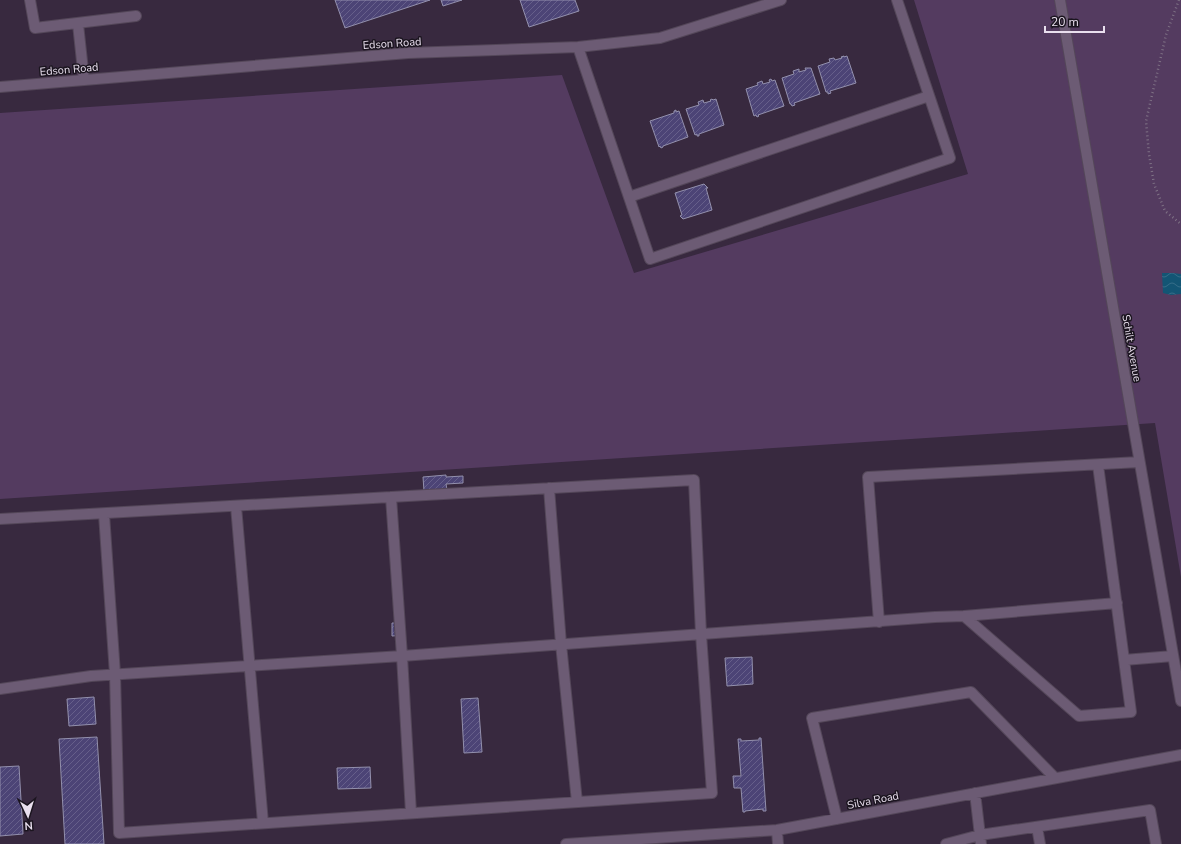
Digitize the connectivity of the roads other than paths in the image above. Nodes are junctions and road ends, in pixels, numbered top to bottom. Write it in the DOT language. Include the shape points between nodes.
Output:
graph roads {
  1 [pos="30,0"];
  2 [pos="781,0"];
  3 [pos="897,0"];
  4 [pos="1060,0"];
  5 [pos="136,16"];
  6 [pos="78,24"];
  7 [pos="578,47"];
  8 [pos="84,80"];
  9 [pos="0,87"];
  10 [pos="929,96"];
  11 [pos="629,197"];
  12 [pos="1139,462"];
  13 [pos="1098,465"];
  14 [pos="549,488"];
  15 [pos="391,497"];
  16 [pos="236,506"];
  17 [pos="104,514"];
  18 [pos="0,519"];
  19 [pos="1117,603"];
  20 [pos="964,616"];
  21 [pos="879,622"];
  22 [pos="701,634"];
  23 [pos="561,644"];
  24 [pos="402,656"];
  25 [pos="1173,656"];
  26 [pos="1124,660"];
  27 [pos="250,666"];
  28 [pos="115,674"];
  29 [pos="0,689"];
  30 [pos="1181,701"];
  31 [pos="1181,755"];
  32 [pos="1055,778"];
  33 [pos="975,793"];
  34 [pos="577,802"];
  35 [pos="411,813"];
  36 [pos="837,819"];
  37 [pos="263,823"];
  38 [pos="1037,827"];
  39 [pos="777,830"];
  40 [pos="980,839"];
  41 [pos="566,844"];
  42 [pos="778,844"];
  43 [pos="946,844"];
  44 [pos="1040,844"];
  45 [pos="1156,844"];
  1 -- 6 [label="street" via="35,28"];
  2 -- 7 [label="street, Edson Road" via="660,38"];
  3 -- 10 [label="street"];
  4 -- 12 [label="street, Schilt Avenue"];
  5 -- 6 [label="street"];
  6 -- 8 [label="street"];
  7 -- 8 [label="street, Edson Road" via="408,53"];
  7 -- 11 [label="street"];
  8 -- 9 [label="street, Edson Road"];
  10 -- 11 [label="street"];
  10 -- 11 [label="street" via="950,158 650,258"];
  12 -- 13 [label="street"];
  12 -- 25 [label="street, Schilt Avenue"];
  13 -- 19 [label="street"];
  13 -- 21 [label="street" via="868,477"];
  14 -- 15 [label="street"];
  14 -- 22 [label="street" via="694,480"];
  14 -- 23 [label="street"];
  15 -- 16 [label="street"];
  15 -- 24 [label="street"];
  16 -- 17 [label="street"];
  16 -- 27 [label="street"];
  17 -- 18 [label="street"];
  17 -- 28 [label="street"];
  19 -- 20 [label="street"];
  19 -- 26 [label="street"];
  20 -- 21 [label="street"];
  20 -- 26 [label="street" via="1079,716 1131,712"];
  21 -- 22 [label="street"];
  22 -- 23 [label="street"];
  22 -- 34 [label="street" via="712,793"];
  23 -- 24 [label="street"];
  23 -- 34 [label="street"];
  24 -- 27 [label="street"];
  24 -- 35 [label="street"];
  25 -- 26 [label="street"];
  25 -- 30 [label="street, Schilt Avenue"];
  27 -- 28 [label="street"];
  27 -- 37 [label="street"];
  28 -- 29 [label="street"];
  28 -- 37 [label="street" via="119,833"];
  31 -- 32 [label="street, Silva Road"];
  32 -- 33 [label="street, Silva Road"];
  32 -- 36 [label="street" via="971,692 812,718"];
  33 -- 36 [label="street, Silva Road"];
  33 -- 40 [label="street"];
  34 -- 35 [label="street"];
  35 -- 37 [label="street"];
  36 -- 39 [label="street, Silva Road"];
  38 -- 40 [label="street"];
  38 -- 44 [label="street"];
  38 -- 45 [label="street" via="1150,810"];
  39 -- 41 [label="street, Silva Road"];
  39 -- 42 [label="street"];
  40 -- 43 [label="street"];
}
